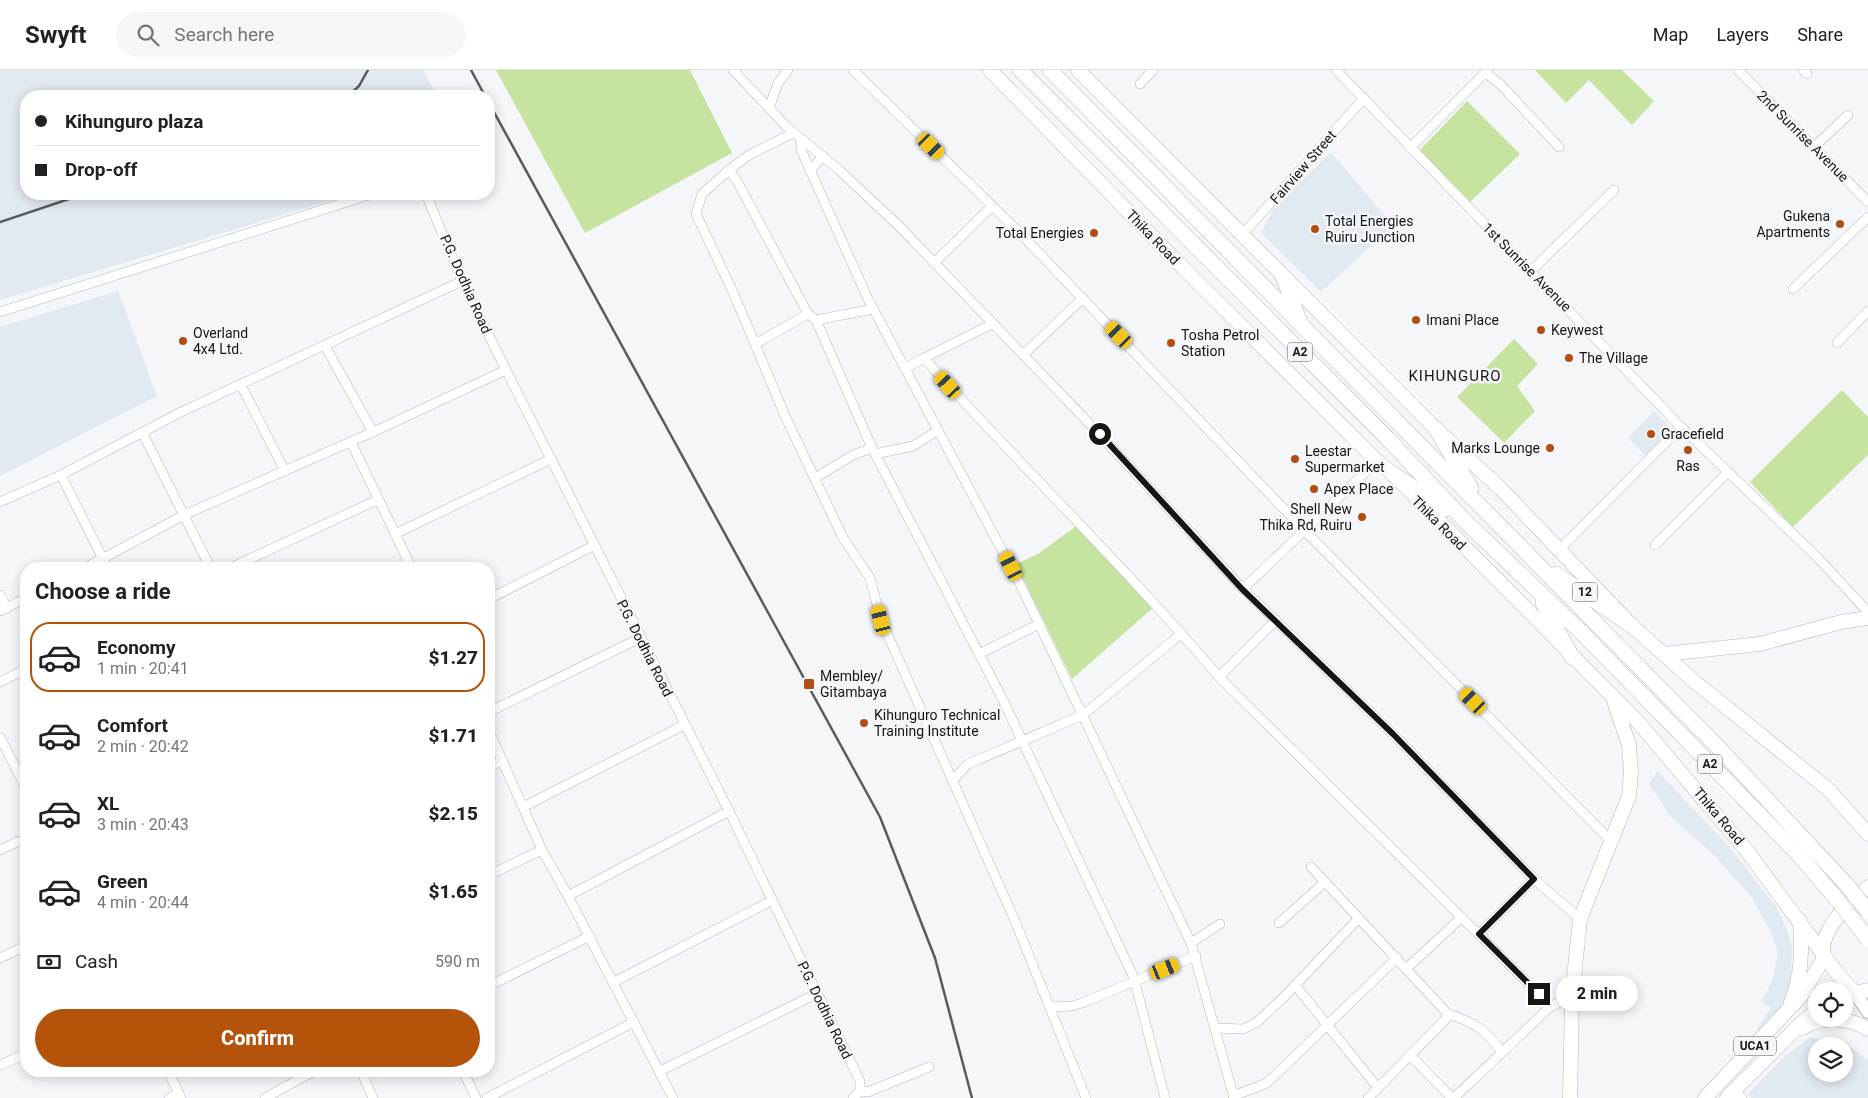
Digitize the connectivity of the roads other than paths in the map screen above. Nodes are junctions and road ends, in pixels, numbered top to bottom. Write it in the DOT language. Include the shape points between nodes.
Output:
graph roads {
  1 [pos="733,70"];
  2 [pos="788,70"];
  3 [pos="853,70"];
  4 [pos="990,70"];
  5 [pos="1020,70"];
  6 [pos="1050,70"];
  7 [pos="1078,70"];
  8 [pos="1153,70"];
  9 [pos="1336,70"];
  10 [pos="1738,70"];
  11 [pos="1487,71"];
  12 [pos="1140,84"];
  13 [pos="1364,98"];
  14 [pos="769,108"];
  15 [pos="1848,115"];
  16 [pos="796,136"];
  17 [pos="1559,147"];
  18 [pos="1814,147"];
  19 [pos="1410,148"];
  20 [pos="823,156"];
  21 [pos="729,170"];
  22 [pos="810,171"];
  23 [pos="1614,190"];
  24 [pos="353,200"];
  25 [pos="428,200"];
  26 [pos="1868,202"];
  27 [pos="992,206"];
  28 [pos="1868,217"];
  29 [pos="1242,235"];
  30 [pos="934,263"];
  31 [pos="1531,272"];
  32 [pos="1280,273"];
  33 [pos="462,281"];
  34 [pos="1793,289"];
  35 [pos="1083,298"];
  36 [pos="873,309"];
  37 [pos="1868,311"];
  38 [pos="0,312"];
  39 [pos="812,317"];
  40 [pos="1301,323"];
  41 [pos="992,324"];
  42 [pos="1837,343"];
  43 [pos="755,344"];
  44 [pos="325,346"];
  45 [pos="1022,355"];
  46 [pos="924,358"];
  47 [pos="906,368"];
  48 [pos="506,370"];
  49 [pos="241,385"];
  50 [pos="1681,427"];
  51 [pos="1436,429"];
  52 [pos="937,430"];
  53 [pos="142,432"];
  54 [pos="373,432"];
  55 [pos="351,442"];
  56 [pos="874,451"];
  57 [pos="551,459"];
  58 [pos="1377,461"];
  59 [pos="285,471"];
  60 [pos="1728,472"];
  61 [pos="1393,474"];
  62 [pos="61,475"];
  63 [pos="815,478"];
  64 [pos="377,500"];
  65 [pos="0,502"];
  66 [pos="1482,507"];
  67 [pos="184,515"];
  68 [pos="1466,522"];
  69 [pos="1305,530"];
  70 [pos="395,534"];
  71 [pos="1655,545"];
  72 [pos="593,546"];
  73 [pos="1558,551"];
  74 [pos="103,559"];
  75 [pos="1536,561"];
  76 [pos="97,562"];
  77 [pos="104,562"];
  78 [pos="208,562"];
  79 [pos="243,562"];
  80 [pos="409,562"];
  81 [pos="1242,589"];
  82 [pos="1538,593"];
  83 [pos="0,595"];
  84 [pos="495,597"];
  85 [pos="20,601"];
  86 [pos="3,609"];
  87 [pos="1868,612"];
  88 [pos="1868,618"];
  89 [pos="1276,620"];
  90 [pos="1039,624"];
  91 [pos="1632,626"];
  92 [pos="1182,633"];
  93 [pos="640,638"];
  94 [pos="979,654"];
  95 [pos="1664,654"];
  96 [pos="1572,657"];
  97 [pos="20,672"];
  98 [pos="1219,677"];
  99 [pos="0,682"];
  100 [pos="1612,698"];
  101 [pos="495,709"];
  102 [pos="1083,715"];
  103 [pos="684,725"];
  104 [pos="0,738"];
  105 [pos="1022,740"];
  106 [pos="495,744"];
  107 [pos="502,760"];
  108 [pos="495,764"];
  109 [pos="20,774"];
  110 [pos="952,781"];
  111 [pos="524,807"];
  112 [pos="728,812"];
  113 [pos="1868,834"];
  114 [pos="20,841"];
  115 [pos="1611,841"];
  116 [pos="0,850"];
  117 [pos="542,850"];
  118 [pos="1311,867"];
  119 [pos="495,872"];
  120 [pos="1534,879"];
  121 [pos="1325,882"];
  122 [pos="1868,887"];
  123 [pos="568,896"];
  124 [pos="771,901"];
  125 [pos="1868,910"];
  126 [pos="1462,917"];
  127 [pos="1360,918"];
  128 [pos="1580,920"];
  129 [pos="1800,921"];
  130 [pos="1279,923"];
  131 [pos="1220,924"];
  132 [pos="1479,934"];
  133 [pos="590,936"];
  134 [pos="1868,939"];
  135 [pos="1192,943"];
  136 [pos="20,949"];
  137 [pos="1824,955"];
  138 [pos="1196,956"];
  139 [pos="0,958"];
  140 [pos="1397,958"];
  141 [pos="1406,969"];
  142 [pos="1134,981"];
  143 [pos="614,982"];
  144 [pos="495,983"];
  145 [pos="1295,985"];
  146 [pos="816,994"];
  147 [pos="1856,994"];
  148 [pos="1572,997"];
  149 [pos="1551,1006"];
  150 [pos="1050,1008"];
  151 [pos="1868,1012"];
  152 [pos="1448,1014"];
  153 [pos="1786,1014"];
  154 [pos="1808,1018"];
  155 [pos="634,1022"];
  156 [pos="1327,1025"];
  157 [pos="1215,1028"];
  158 [pos="1868,1028"];
  159 [pos="1788,1035"];
  160 [pos="1502,1052"];
  161 [pos="1410,1055"];
  162 [pos="20,1057"];
  163 [pos="0,1065"];
  164 [pos="929,1067"];
  165 [pos="660,1071"];
  166 [pos="171,1077"];
  167 [pos="303,1077"];
  168 [pos="363,1077"];
  169 [pos="466,1077"];
  170 [pos="1378,1088"];
  171 [pos="860,1091"];
  172 [pos="1734,1095"];
  173 [pos="180,1096"];
  174 [pos="1233,1097"];
  175 [pos="1706,1097"];
  176 [pos="169,1098"];
  177 [pos="265,1098"];
  178 [pos="373,1098"];
  179 [pos="476,1098"];
  180 [pos="488,1098"];
  181 [pos="674,1098"];
  182 [pos="853,1098"];
  183 [pos="1086,1098"];
  184 [pos="1165,1098"];
  185 [pos="1368,1098"];
  186 [pos="1453,1098"];
  187 [pos="1570,1098"];
  1 -- 14 [label="street"];
  2 -- 14 [label="street" via="778,84"];
  3 -- 27 [label="street"];
  4 -- 58 [label="main road, Thika Road"];
  5 -- 68 [label="highway, Thika Road / A2" via="1388,439"];
  6 -- 40 [label="highway, A2"];
  7 -- 29 [label="main road"];
  8 -- 12 [label="street"];
  9 -- 13 [label="street, 1st Sunrise Avenue"];
  10 -- 18 [label="street, 2nd Sunrise Avenue"];
  11 -- 17 [label="street"];
  11 -- 19 [label="street"];
  13 -- 19 [label="street, 1st Sunrise Avenue"];
  13 -- 29 [label="street, Fairview Street"];
  14 -- 16 [label="street"];
  15 -- 18 [label="street"];
  16 -- 20 [label="street"];
  16 -- 21 [label="street" via="749,155"];
  16 -- 22 [label="street"];
  18 -- 26 [label="street, 2nd Sunrise Avenue"];
  19 -- 31 [label="street, 1st Sunrise Avenue"];
  20 -- 22 [label="street"];
  20 -- 30 [label="street"];
  21 -- 39 [label="street"];
  21 -- 43 [label="street" via="702,194 696,214"];
  22 -- 36 [label="street"];
  23 -- 31 [label="street"];
  24 -- 38 [label="street"];
  25 -- 33 [label="street, P.G. Dodhia Road"];
  27 -- 30 [label="street"];
  27 -- 35 [label="street"];
  28 -- 34 [label="street"];
  29 -- 32 [label="main road"];
  30 -- 41 [label="street"];
  31 -- 50 [label="street, 1st Sunrise Avenue"];
  32 -- 40 [label="main road"];
  32 -- 51 [label="main road"];
  33 -- 44 [label="street"];
  33 -- 48 [label="street, P.G. Dodhia Road"];
  35 -- 45 [label="street"];
  35 -- 69 [label="street"];
  36 -- 39 [label="street"];
  36 -- 47 [label="street"];
  37 -- 42 [label="street"];
  39 -- 43 [label="street"];
  39 -- 56 [label="street"];
  40 -- 66 [label="highway, A2"];
  41 -- 45 [label="street"];
  41 -- 46 [label="street"];
  43 -- 63 [label="street"];
  44 -- 49 [label="street"];
  44 -- 54 [label="street"];
  45 -- 81 [label="street"];
  46 -- 47 [label="street"];
  46 -- 92 [label="street"];
  47 -- 52 [label="street"];
  48 -- 54 [label="street"];
  48 -- 57 [label="street, P.G. Dodhia Road"];
  49 -- 53 [label="street"];
  49 -- 59 [label="street"];
  50 -- 60 [label="street, 1st Sunrise Avenue"];
  50 -- 73 [label="street"];
  51 -- 66 [label="highway"];
  51 -- 73 [label="main road" via="1501,489"];
  52 -- 56 [label="street" via="913,446"];
  52 -- 90 [label="street" via="994,532"];
  53 -- 62 [label="street"];
  53 -- 67 [label="street"];
  54 -- 55 [label="street"];
  55 -- 59 [label="street"];
  55 -- 64 [label="street"];
  56 -- 63 [label="street" via="853,454"];
  56 -- 94 [label="street"];
  57 -- 70 [label="street"];
  57 -- 72 [label="street, P.G. Dodhia Road"];
  58 -- 61 [label="main road, Thika Road"];
  58 -- 69 [label="street"];
  59 -- 67 [label="street"];
  60 -- 71 [label="street"];
  60 -- 87 [label="street, 1st Sunrise Avenue" via="1818,558"];
  61 -- 68 [label="highway"];
  61 -- 96 [label="main road, Thika Road"];
  62 -- 65 [label="street"];
  62 -- 74 [label="street"];
  63 -- 110 [label="street" via="843,538 870,578 881,620"];
  64 -- 70 [label="street"];
  64 -- 79 [label="street"];
  66 -- 75 [label="highway, A2"];
  67 -- 74 [label="street"];
  67 -- 78 [label="street"];
  68 -- 82 [label="highway, Thika Road / A2"];
  69 -- 81 [label="street"];
  69 -- 115 [label="street"];
  70 -- 80 [label="street"];
  72 -- 84 [label="street"];
  72 -- 93 [label="street, P.G. Dodhia Road"];
  73 -- 91 [label="main road"];
  74 -- 76 [label="street"];
  74 -- 77 [label="street"];
  75 -- 91 [label="highway, 12"];
  75 -- 125 [label="highway, A2, bridge" via="1720,750"];
  81 -- 89 [label="street"];
  82 -- 96 [label="highway"];
  82 -- 134 [label="highway, Thika Road / A2, bridge" via="1582,633 1799,855"];
  83 -- 86 [label="street"];
  85 -- 86 [label="street"];
  88 -- 95 [label="main road" via="1760,644"];
  89 -- 98 [label="street"];
  89 -- 120 [label="street"];
  90 -- 94 [label="street"];
  90 -- 102 [label="street"];
  91 -- 95 [label="main road"];
  92 -- 98 [label="street"];
  92 -- 102 [label="street"];
  93 -- 101 [label="street"];
  93 -- 103 [label="street, P.G. Dodhia Road"];
  94 -- 105 [label="street"];
  95 -- 113 [label="main road" via="1829,790"];
  96 -- 100 [label="main road, Thika Road"];
  97 -- 99 [label="street"];
  98 -- 126 [label="street"];
  100 -- 115 [label="main road" via="1626,732 1631,772 1629,796"];
  100 -- 129 [label="main road, Thika Road" via="1714,810"];
  102 -- 105 [label="street"];
  102 -- 135 [label="street"];
  103 -- 111 [label="street"];
  103 -- 112 [label="street, P.G. Dodhia Road"];
  104 -- 109 [label="street"];
  105 -- 110 [label="street" via="968,764"];
  105 -- 142 [label="street"];
  106 -- 107 [label="street"];
  107 -- 108 [label="street"];
  107 -- 111 [label="street"];
  110 -- 150 [label="street"];
  111 -- 117 [label="street"];
  112 -- 123 [label="street"];
  112 -- 124 [label="street, P.G. Dodhia Road"];
  114 -- 116 [label="street"];
  115 -- 128 [label="main road"];
  117 -- 119 [label="street"];
  117 -- 123 [label="street"];
  118 -- 121 [label="street"];
  120 -- 128 [label="street"];
  120 -- 132 [label="street"];
  121 -- 127 [label="street"];
  121 -- 130 [label="street"];
  122 -- 137 [label="main road" via="1831,926 1824,938"];
  123 -- 133 [label="street"];
  124 -- 143 [label="street"];
  124 -- 146 [label="street, P.G. Dodhia Road"];
  126 -- 132 [label="street"];
  126 -- 141 [label="street"];
  127 -- 140 [label="street"];
  127 -- 145 [label="street"];
  128 -- 148 [label="main road"];
  129 -- 137 [label="main road, Thika Road"];
  129 -- 153 [label="main road" via="1800,977"];
  131 -- 135 [label="street"];
  132 -- 149 [label="street"];
  133 -- 143 [label="street"];
  133 -- 144 [label="street"];
  135 -- 138 [label="street"];
  136 -- 139 [label="street"];
  137 -- 147 [label="main road, Thika Road"];
  137 -- 153 [label="main road, UCA1" via="1807,988"];
  138 -- 142 [label="street"];
  138 -- 157 [label="street"];
  140 -- 141 [label="street"];
  140 -- 156 [label="street"];
  141 -- 152 [label="street"];
  142 -- 150 [label="street" via="1077,1005"];
  142 -- 184 [label="street"];
  143 -- 155 [label="street"];
  145 -- 156 [label="street"];
  145 -- 157 [label="street" via="1256,1023 1243,1029"];
  146 -- 165 [label="street"];
  146 -- 171 [label="street, P.G. Dodhia Road" via="860,1081"];
  147 -- 151 [label="main road"];
  148 -- 149 [label="street"];
  148 -- 187 [label="main road"];
  149 -- 160 [label="street"];
  150 -- 183 [label="street"];
  152 -- 160 [label="street" via="1473,1022 1493,1039"];
  152 -- 161 [label="street" via="1446,1020"];
  153 -- 175 [label="main road, UCA1"];
  154 -- 159 [label="main road"];
  155 -- 165 [label="street"];
  155 -- 180 [label="street"];
  156 -- 170 [label="street"];
  156 -- 174 [label="street" via="1267,1083"];
  157 -- 174 [label="street"];
  158 -- 159 [label="main road" via="1836,1019 1810,1023"];
  159 -- 172 [label="main road"];
  160 -- 186 [label="street"];
  161 -- 170 [label="street"];
  161 -- 186 [label="street"];
  162 -- 163 [label="street"];
  164 -- 171 [label="street" via="868,1092"];
  165 -- 181 [label="street"];
  166 -- 173 [label="street"];
  167 -- 177 [label="street"];
  168 -- 178 [label="street"];
  169 -- 179 [label="street"];
  170 -- 185 [label="street"];
  171 -- 182 [label="street"];
  173 -- 176 [label="street"];
}
